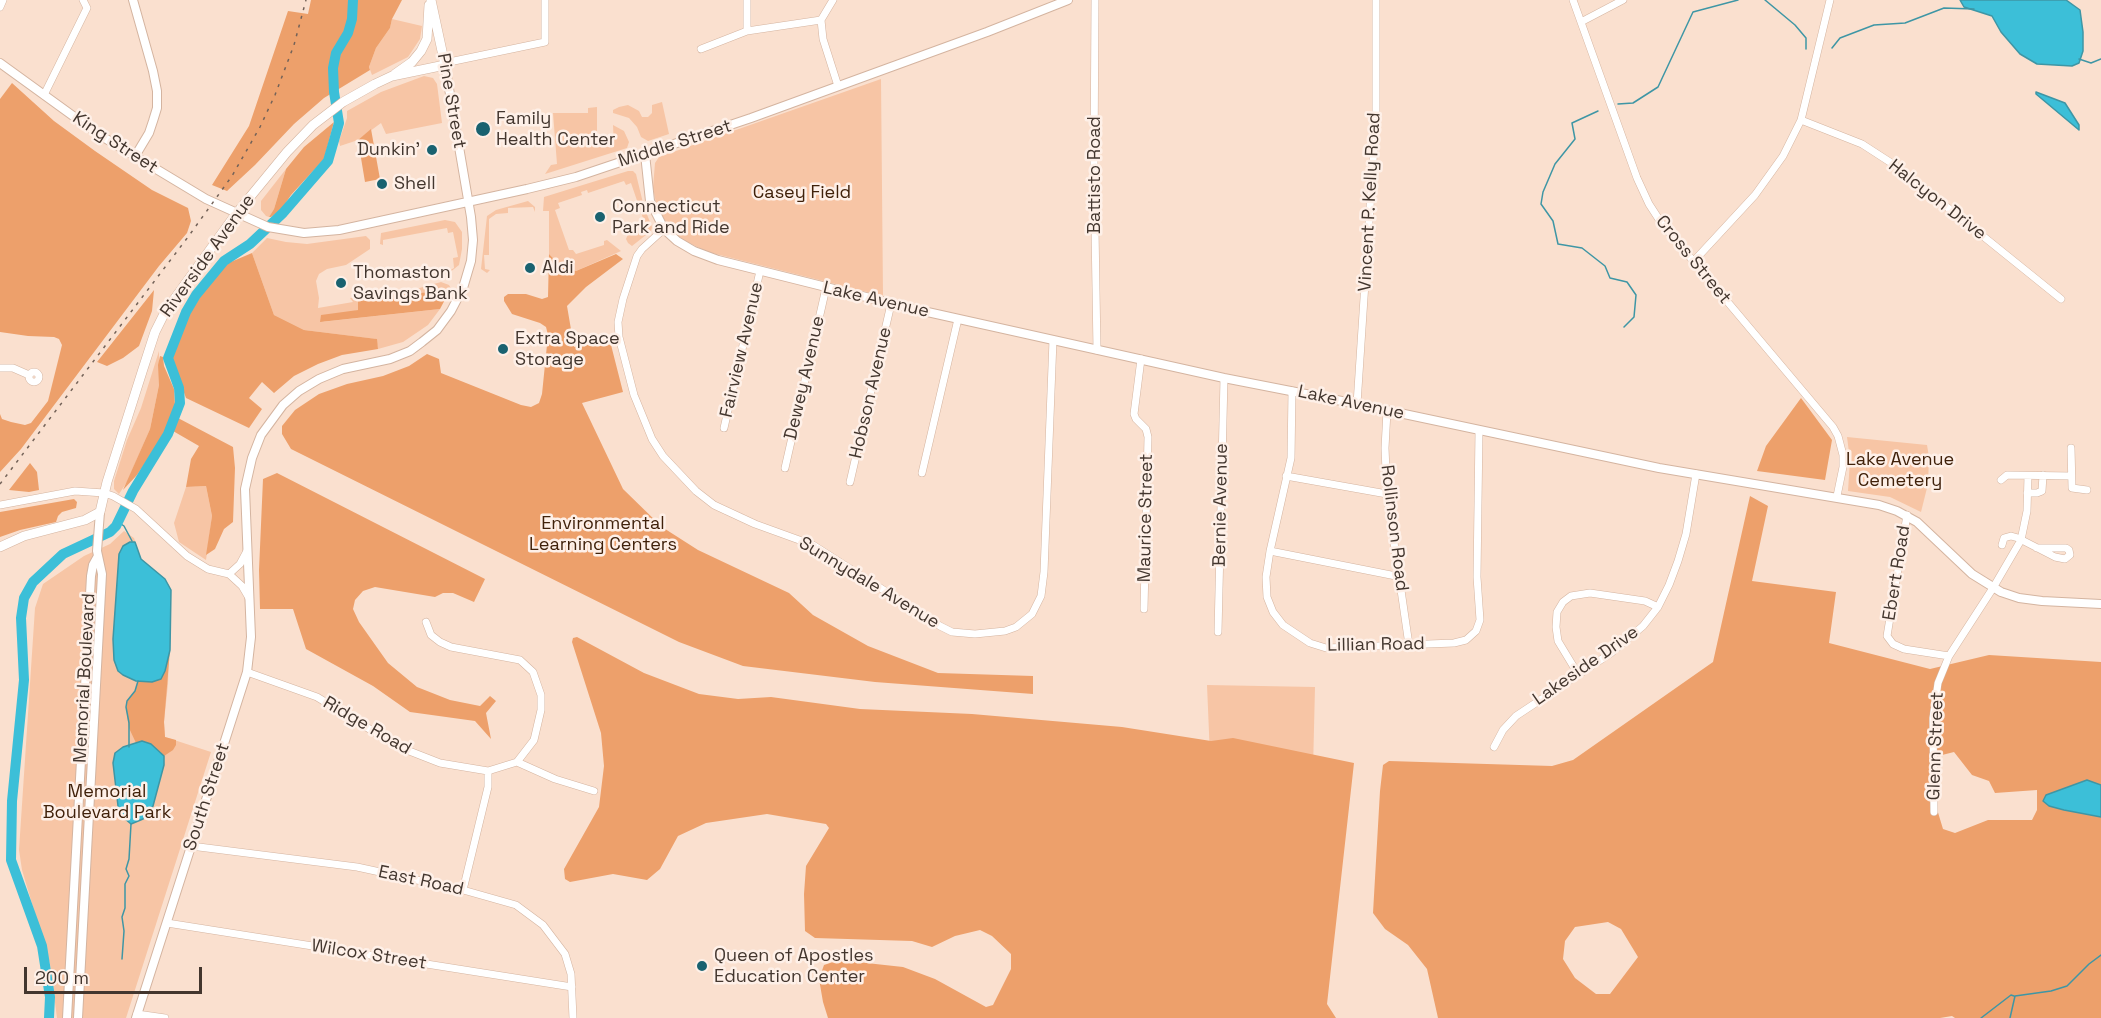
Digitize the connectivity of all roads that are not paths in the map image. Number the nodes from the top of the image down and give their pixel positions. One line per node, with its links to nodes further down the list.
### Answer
1 (3, 0): 14 (street)
2 (83, 0): 23 (street)
3 (133, 0): 26 (main road)
4 (430, 0): 20 (highway, Pine Street); 21 (highway)
5 (545, 0): 20 (street)
6 (747, 0): 17 (street)
7 (833, 0): 15 (street)
8 (1068, 0): 22 (main road, Middle Street)
9 (1095, 0): 37 (street, Battisto Road)
10 (1376, 0): 43 (street, Vincent P. Kelly Road)
11 (1573, 0): 16 (street, Cross Street)
12 (1623, 0): 16 (street)
13 (1830, 0): 24 (street)
14 (0, 7)
15 (821, 20): 17 (street); 22 (street)
16 (1581, 22): 30 (street, Cross Street)
17 (747, 31): 18 (street)
18 (701, 49)
19 (0, 63): 23 (main road, King Street)
20 (445, 65): 21 (highway, Riverside Avenue); 27 (main road, Pine Street)
21 (392, 76): 28 (highway, Riverside Avenue)
22 (838, 86): 25 (main road, Middle Street)
23 (44, 95): 26 (main road, King Street)
24 (1801, 120): 30 (street); 33 (street, Halcyon Drive)
25 (645, 154): 27 (main road, Middle Street); 29 (main road, Lake Avenue)
26 (134, 158): 28 (main road, King Street)
27 (469, 202): 28 (main road, Middle Street); 69 (main road, Pine Street)
28 (236, 214): 58 (highway, Riverside Avenue)
29 (664, 229): 31 (main road, Lake Avenue); 36 (street, Sunnydale Avenue)
30 (1693, 262): 61 (street, Cross Street)
31 (760, 271): 32 (main road, Lake Avenue); 45 (street, Fairview Avenue)
32 (826, 288): 34 (main road, Lake Avenue); 48 (street, Dewey Avenue)
33 (2061, 299)
34 (891, 304): 35 (main road, Lake Avenue); 56 (street, Hobson Avenue)
35 (957, 319): 36 (main road, Lake Avenue); 49 (street)
36 (1053, 340): 37 (main road, Lake Avenue)
37 (1097, 350): 38 (main road, Lake Avenue)
38 (1140, 359): 41 (main road, Lake Avenue); 78 (street, Maurice Street)
39 (0, 368): 40 (street)
40 (29, 375)
41 (1224, 378): 42 (main road, Lake Avenue); 80 (street, Bernie Avenue)
42 (1292, 391): 43 (main road, Lake Avenue); 52 (street, Lillian Road)
43 (1357, 404): 44 (main road, Lake Avenue)
44 (1387, 411): 46 (main road, Lake Avenue); 60 (street, Rollinson Road)
45 (724, 428)
46 (1479, 431): 50 (main road, Lake Avenue); 81 (street, Lillian Road)
47 (2071, 448): 54 (street)
48 (785, 468)
49 (922, 473)
50 (1696, 474): 61 (main road, Lake Avenue); 77 (street, Lakeside Drive)
51 (2043, 475): 53 (street); 54 (street); 59 (street)
52 (1286, 476): 60 (street); 70 (street, Lillian Road)
53 (2028, 476): 55 (street); 59 (street, Glenn Street)
54 (2071, 476): 57 (street)
55 (2001, 480)
56 (850, 482)
57 (2087, 490)
58 (104, 493): 62 (street); 63 (highway, Riverside Avenue); 72 (street)
59 (2027, 493): 65 (street, Glenn Street)
60 (1387, 494): 73 (street, Rollinson Road)
61 (1838, 496): 64 (main road, Lake Avenue)
62 (0, 505)
63 (100, 512): 67 (highway); 71 (main road, Memorial Boulevard)
64 (1907, 515): 74 (main road, Lake Avenue); 82 (street, Ebert Road)
65 (2021, 540): 66 (street); 68 (street); 74 (street, Glenn Street)
66 (2002, 545)
67 (0, 547)
68 (2037, 548)
69 (247, 551): 72 (street); 75 (main road, South Street)
70 (1270, 551): 73 (street); 81 (street, Lillian Road)
71 (98, 554): 95 (main road, Memorial Boulevard); 96 (main road, Memorial Boulevard)
72 (230, 574): 75 (street)
73 (1401, 577): 81 (street, Rollinson Road)
74 (1993, 588): 76 (main road, Lake Avenue); 82 (street, Glenn Street)
75 (249, 598): 83 (main road, South Street)
76 (2101, 604)
77 (1658, 607): 84 (street, Lakeside Drive); 84 (street)
78 (1144, 609)
79 (426, 622): 86 (street)
80 (1218, 632)
81 (1409, 645)
82 (1949, 656): 89 (street, Glenn Street)
83 (247, 672): 87 (street, Ridge Road); 90 (main road, South Street)
84 (1578, 674): 85 (street, Lakeside Drive)
85 (1494, 747)
86 (517, 762): 87 (street, Ridge Road); 88 (street)
87 (488, 771): 91 (street)
88 (594, 791)
89 (1934, 812)
90 (191, 846): 91 (street, East Road); 92 (main road, South Street)
91 (463, 890): 93 (street, East Road)
92 (167, 923): 93 (street, Wilcox Street); 94 (main road, South Street)
93 (572, 987): 98 (street, East Road)
94 (136, 1016): 97 (street)
95 (67, 1018)
96 (78, 1018)
97 (165, 1018)
98 (573, 1018)

